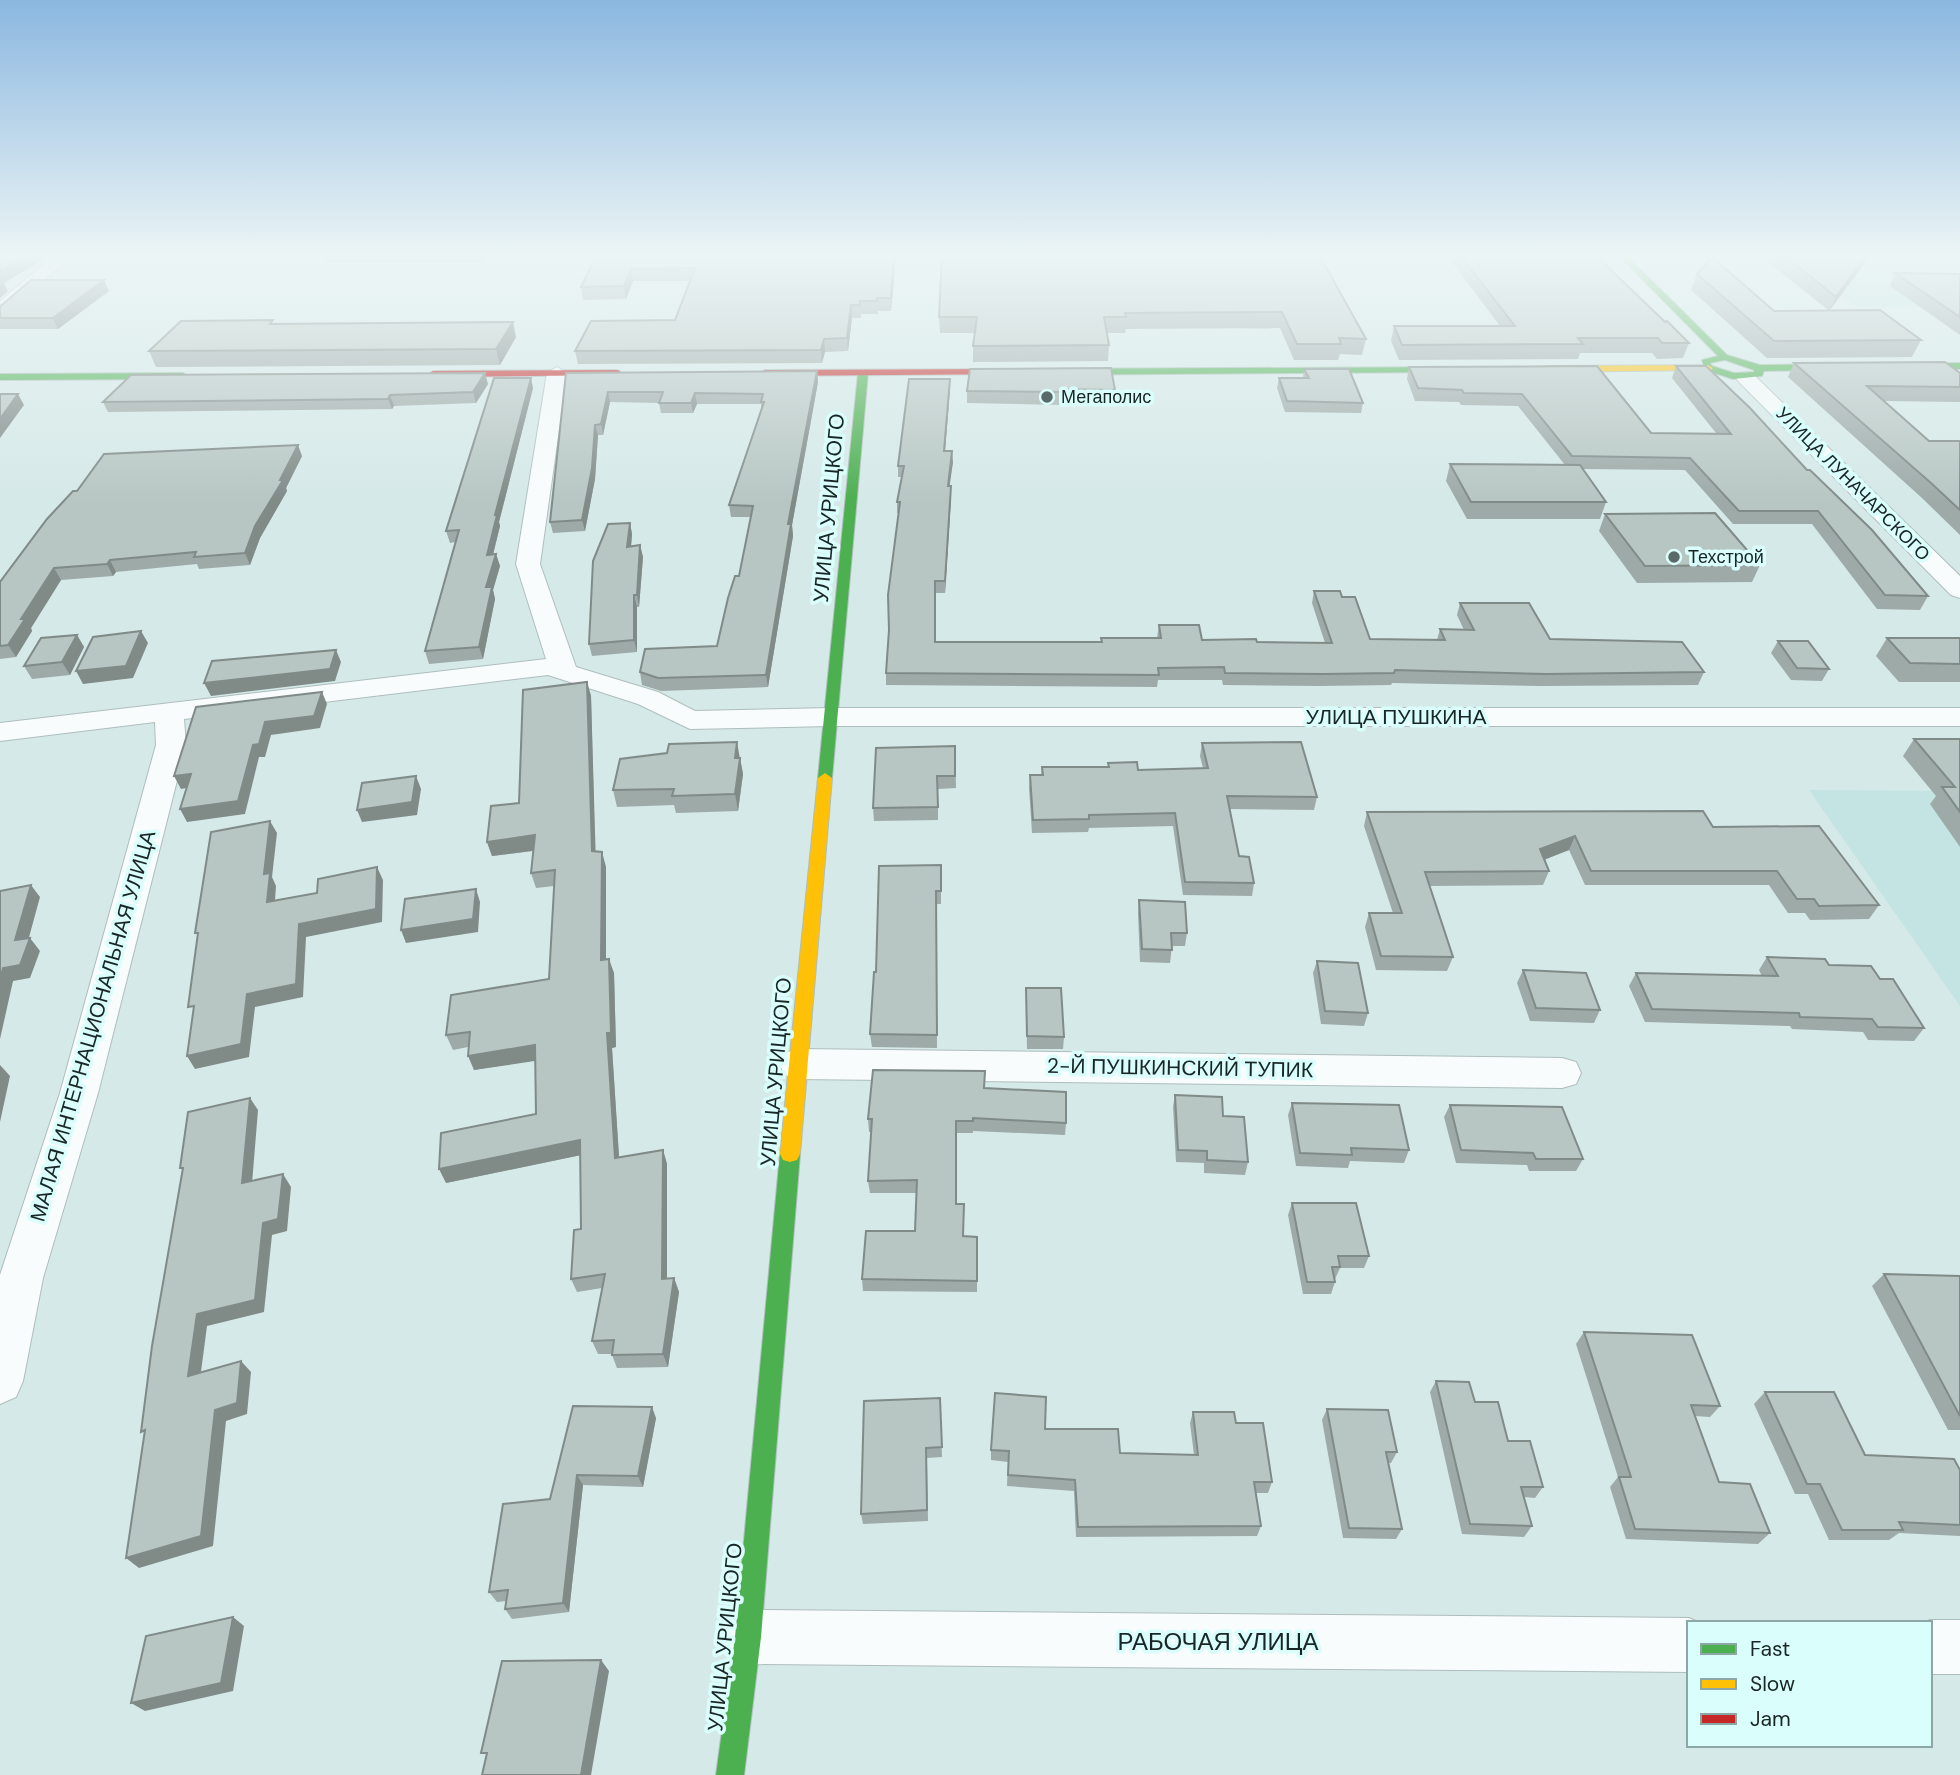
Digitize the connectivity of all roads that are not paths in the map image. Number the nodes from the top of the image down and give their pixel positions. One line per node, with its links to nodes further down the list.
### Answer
1 (1704, 337): 2 (street)
2 (1724, 357): 4 (street); 11 (street)
3 (1960, 366): 11 (street)
4 (1708, 368): 6 (street); 11 (street)
5 (1471, 370): 10 (street)
6 (1526, 370)
7 (557, 373): 8 (street); 12 (street); 16 (street)
8 (626, 373)
9 (752, 373): 10 (street)
10 (863, 373): 18 (street, УЛИЦА УРИЦКОГО)
11 (1753, 373): 15 (street, УЛИЦА ЛУНАЧАРСКОГО)
12 (423, 374)
13 (205, 376): 14 (street)
14 (0, 377)
15 (1960, 590)
16 (564, 672): 17 (street, УЛИЦА ПУШКИНА); 18 (street, УЛИЦА ПУШКИНА)
17 (169, 712): 20 (street, УЛИЦА ПУШКИНА); 23 (street, МАЛАЯ ИНТЕРНАЦИОНАЛЬНАЯ УЛИЦА)
18 (831, 717): 19 (street, УЛИЦА ПУШКИНА); 21 (street, УЛИЦА УРИЦКОГО)
19 (1960, 717)
20 (0, 732)
21 (797, 1064): 22 (street, 2-Й ПУШКИНСКИЙ ТУПИК); 24 (street, УЛИЦА УРИЦКОГО)
22 (1562, 1073)
23 (0, 1381)
24 (748, 1637): 25 (street, РАБОЧАЯ УЛИЦА); 28 (street, УЛИЦА УРИЦКОГО)
25 (1687, 1645)
26 (1932, 1647): 27 (street)
27 (1960, 1647)
28 (730, 1775)

